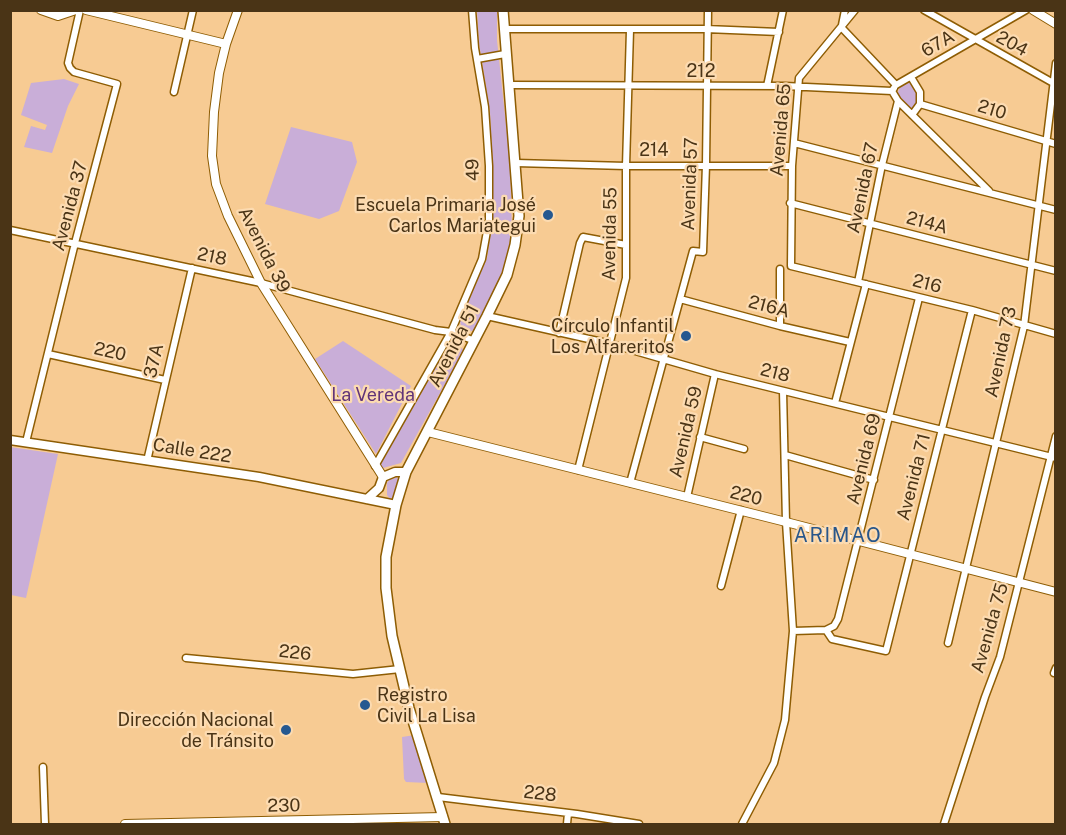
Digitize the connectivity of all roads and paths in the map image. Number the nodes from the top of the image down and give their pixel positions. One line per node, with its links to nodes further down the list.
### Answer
1 (41, 10): 2 (street)
2 (78, 10): 53 (street, Avenida 37)
3 (86, 10): 21 (street)
4 (193, 10): 21 (street)
5 (238, 10): 23 (street, Avenida 39)
6 (472, 10): 25 (street, 49)
7 (503, 10): 17 (main road, Avenida 51)
8 (708, 10): 18 (street, Avenida 57)
9 (783, 10): 20 (street)
10 (845, 10): 16 (street, Avenida 65)
11 (855, 10): 16 (street)
12 (924, 10): 22 (street, 204)
13 (1026, 10): 22 (street, 67A)
14 (1033, 10): 15 (street)
15 (1056, 24)
16 (841, 27): 33 (street, Avenida 65); 34 (street)
17 (504, 29): 19 (street); 24 (main road, Avenida 51)
18 (706, 29): 19 (street); 20 (street); 30 (street, Avenida 57)
19 (630, 30): 32 (street, Avenida 55)
20 (779, 32): 31 (street)
21 (187, 33): 23 (street); 35 (street)
22 (975, 40): 27 (street, 67A); 28 (street, 204)
23 (226, 44): 61 (street, Avenida 39)
24 (505, 54): 25 (street); 29 (main road, Avenida 51)
25 (477, 59): 69 (street, 49)
26 (1056, 63): 28 (street, Avenida 73)
27 (911, 77): 34 (street, 67A); 37 (street)
28 (1054, 84): 39 (street, Avenida 73)
29 (509, 86): 32 (street, 212); 42 (main road, Avenida 51)
30 (706, 86): 31 (street, 212); 32 (street, 212); 43 (street, Avenida 57)
31 (767, 86): 33 (street, 212)
32 (629, 87): 45 (street, Avenida 55)
33 (797, 87): 34 (street, 212); 40 (street, Avenida 65)
34 (894, 88): 36 (street)
35 (174, 92)
36 (898, 100): 38 (street); 44 (street, Avenida 67)
37 (920, 104): 38 (street); 39 (street, 210)
38 (912, 115): 47 (street)
39 (1046, 142): 41 (street, 210); 49 (street, Avenida 73)
40 (794, 143): 44 (street); 46 (street, Avenida 65)
41 (1056, 144)
42 (516, 163): 45 (street, 214); 66 (main road, Avenida 51)
43 (706, 165): 45 (street, 214); 46 (street, 214); 64 (street, Avenida 57)
44 (882, 165): 47 (street); 51 (street, Avenida 67)
45 (626, 166): 54 (street, Avenida 55)
46 (792, 166): 48 (street, Avenida 65)
47 (991, 193): 49 (street)
48 (790, 203): 51 (street, 214A); 55 (street, Avenida 65)
49 (1038, 206): 50 (street); 56 (street, Avenida 73)
50 (1056, 210)
51 (870, 224): 56 (street, 214A); 60 (street, Avenida 67)
52 (10, 230): 53 (street, 218)
53 (75, 243): 57 (street, 218); 75 (street, Avenida 37)
54 (626, 245): 70 (street); 74 (street, Avenida 55)
55 (791, 266): 60 (street, 216)
56 (1031, 266): 59 (street, 214A); 68 (street, Avenida 73)
57 (192, 268): 61 (street, 218); 78 (street, 37A)
58 (780, 269): 67 (street)
59 (1056, 271)
60 (858, 282): 62 (street, 216)
61 (261, 283): 69 (street, 218); 93 (street, Avenida 39)
62 (866, 284): 63 (street, 216); 73 (street)
63 (919, 298): 65 (street, 216); 81 (street, Avenida 69)
64 (680, 299): 67 (street, 216A); 76 (street, Avenida 57)
65 (972, 310): 68 (street, 216); 82 (street, Avenida 71)
66 (488, 316): 70 (street, 218); 72 (main road, Avenida 51)
67 (780, 326): 73 (street, 216A)
68 (1024, 326): 71 (street, 216); 88 (street, Avenida 73)
69 (451, 332): 72 (street, 218); 93 (street, 49)
70 (560, 333): 74 (street, 218)
71 (1056, 334)
72 (475, 341): 83 (main road, Avenida 51)
73 (850, 342): 80 (street)
74 (611, 344): 76 (street, 218); 94 (street, Avenida 55)
75 (48, 354): 78 (street, 220); 87 (street, Avenida 37)
76 (664, 360): 77 (street, 218); 98 (street, Avenida 57)
77 (715, 374): 79 (street, 218); 85 (street, Avenida 59)
78 (165, 380): 92 (street, 37A)
79 (783, 391): 80 (street, 218); 90 (street)
80 (835, 403): 81 (street, 218)
81 (891, 417): 82 (street, 218); 97 (street, Avenida 69)
82 (942, 429): 88 (street, 218); 106 (street, Avenida 71)
83 (428, 432): 94 (street, 220); 95 (main road, Avenida 51)
84 (1056, 436): 91 (street, Avenida 75)
85 (700, 437): 89 (street); 100 (street, Avenida 59)
86 (10, 440): 87 (main road, Calle 222)
87 (26, 442): 92 (main road, Calle 222)
88 (996, 443): 91 (street, 218); 107 (street, Avenida 73)
89 (744, 449)
90 (785, 455): 97 (street); 104 (street)
91 (1053, 457): 108 (street, Avenida 75)
92 (147, 461): 101 (main road, Calle 222)
93 (375, 466): 96 (street, Avenida 39)
94 (578, 470): 98 (street, 220)
95 (406, 472): 96 (main road); 102 (main road, Avenida 51)
96 (383, 477): 99 (main road)
97 (874, 480): 105 (street, Avenida 69)
98 (630, 483): 100 (street, 220)
99 (379, 488): 101 (main road); 102 (main road)
100 (687, 497): 103 (street, 220)
101 (367, 499): 102 (main road, Calle 222)
102 (391, 504): 115 (main road, Avenida 51)
103 (741, 510): 104 (street, 220); 109 (street)
104 (786, 522): 105 (street, 220); 112 (street)
105 (859, 542): 106 (street, 220); 111 (street, Avenida 69)
106 (910, 555): 107 (street, 220); 111 (street, Avenida 71)
107 (966, 569): 108 (street, 220); 113 (street, Avenida 73)
108 (1019, 582): 110 (street, 220); 126 (street, Avenida 75)
109 (721, 586)
110 (1056, 592)
111 (826, 630): 112 (street)
112 (793, 631): 125 (street)
113 (948, 643)
114 (186, 658): 115 (street, 226)
115 (400, 669): 117 (main road, Avenida 51)
116 (43, 767): 121 (street)
117 (438, 797): 118 (street, 228); 119 (main road, Avenida 51)
118 (568, 813): 123 (street); 124 (street, 228)
119 (444, 821): 120 (street, 230)
120 (355, 822): 122 (street, 230)
121 (45, 825)
122 (125, 825)
123 (567, 825)
124 (639, 825)
125 (742, 825)
126 (944, 825)

